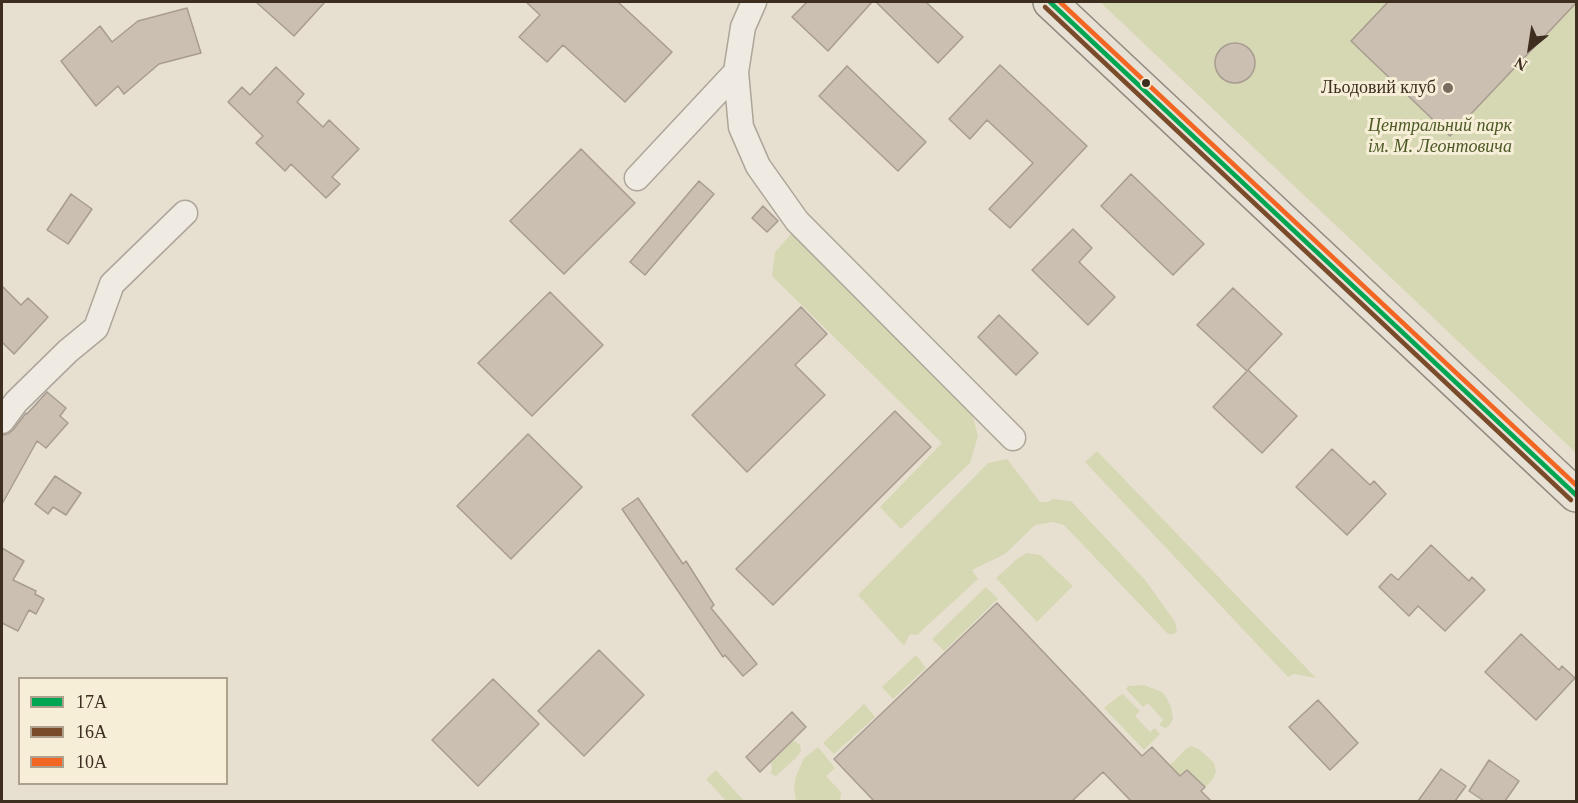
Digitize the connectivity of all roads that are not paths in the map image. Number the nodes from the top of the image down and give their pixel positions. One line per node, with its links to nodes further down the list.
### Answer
1 (754, 2): 3 (street)
2 (1050, 2): 8 (main road)
3 (736, 72): 4 (street); 7 (street)
4 (636, 178)
5 (185, 213): 6 (street)
6 (2, 421)
7 (1012, 438)
8 (1576, 495)

